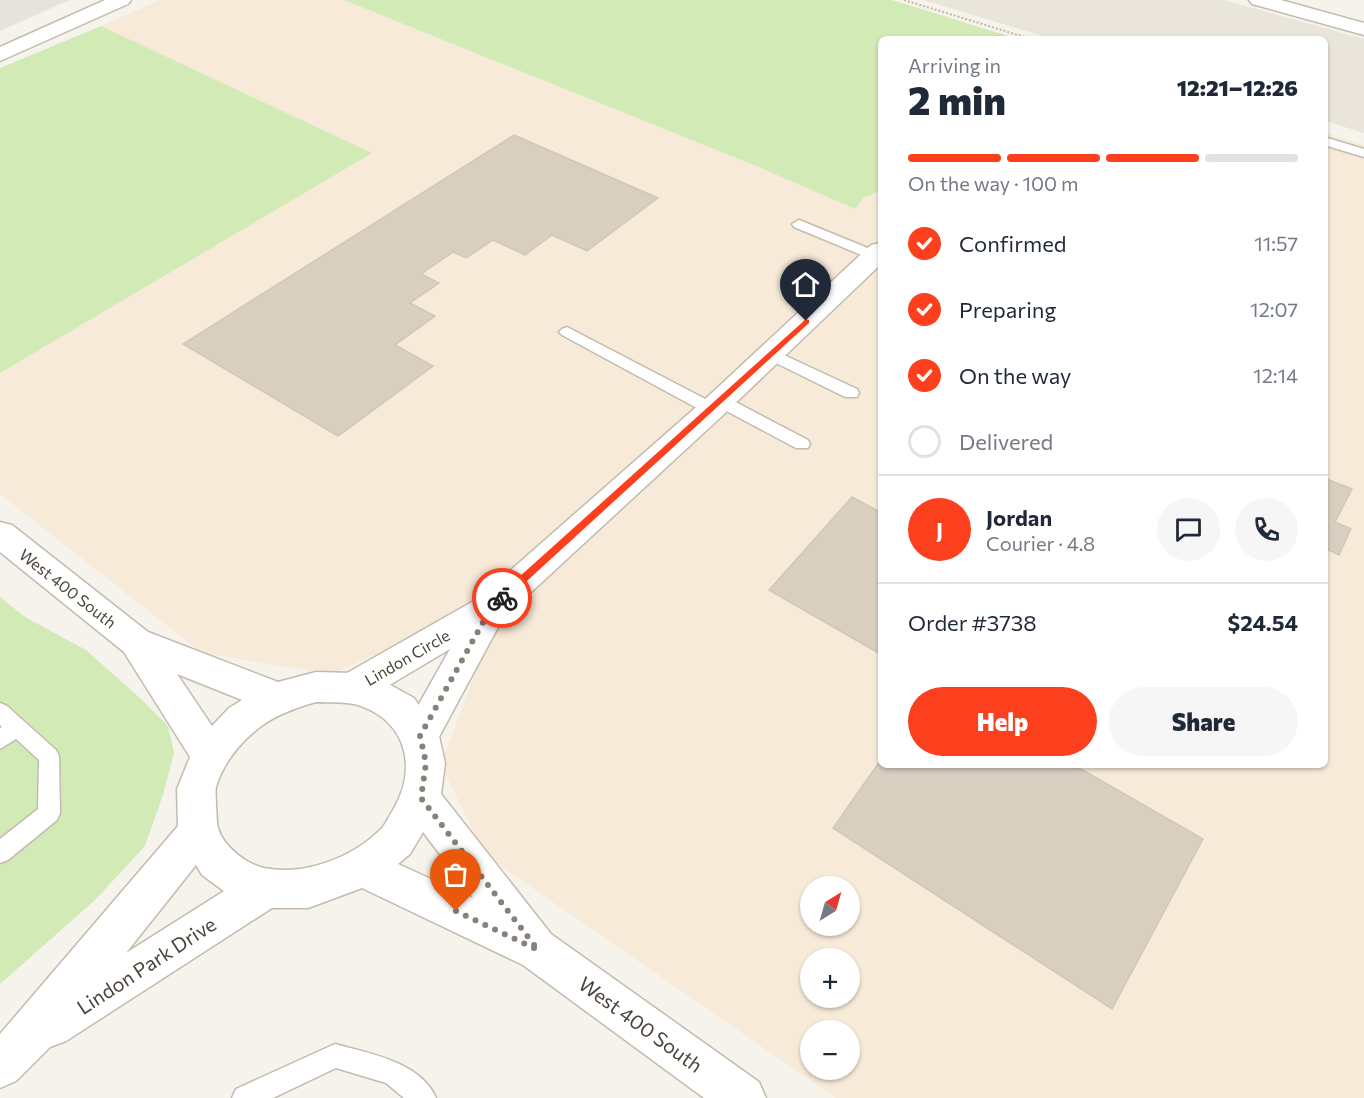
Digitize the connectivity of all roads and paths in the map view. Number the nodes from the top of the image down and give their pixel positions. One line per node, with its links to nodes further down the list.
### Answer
1 (121, 0): 6 (street)
2 (904, 0): 5 (path)
3 (1259, 0): 4 (street)
4 (1364, 29)
5 (1021, 36)
6 (0, 55)
7 (1328, 142): 8 (lane)
8 (1364, 153)
9 (799, 224): 10 (lane)
10 (878, 253): 12 (street)
11 (567, 332): 14 (lane)
12 (771, 354): 13 (lane); 14 (street)
13 (852, 393)
14 (716, 405): 15 (lane); 17 (street)
15 (802, 444)
16 (0, 534): 18 (street, West 400 South)
17 (491, 608): 19 (street, Lindon Circle); 23 (street, Lindon Circle)
18 (136, 642): 20 (street, West 400 South); 24 (street, West 400 South)
19 (353, 688): 20 (street); 23 (street)
20 (277, 698): 24 (street)
21 (0, 712): 22 (lane)
22 (8, 733): 27 (lane)
23 (420, 736): 25 (street)
24 (210, 755): 26 (street)
25 (421, 798): 28 (street); 30 (street, West 400 South)
26 (198, 832): 29 (street); 31 (street, Lindon Park Drive)
27 (0, 853)
28 (363, 868): 29 (street); 30 (street, West 400 South)
29 (266, 888): 31 (street, Lindon Park Drive)
30 (538, 950): 34 (street, West 400 South)
31 (12, 1053)
32 (419, 1097): 33 (lane)
33 (244, 1098)
34 (743, 1098)

